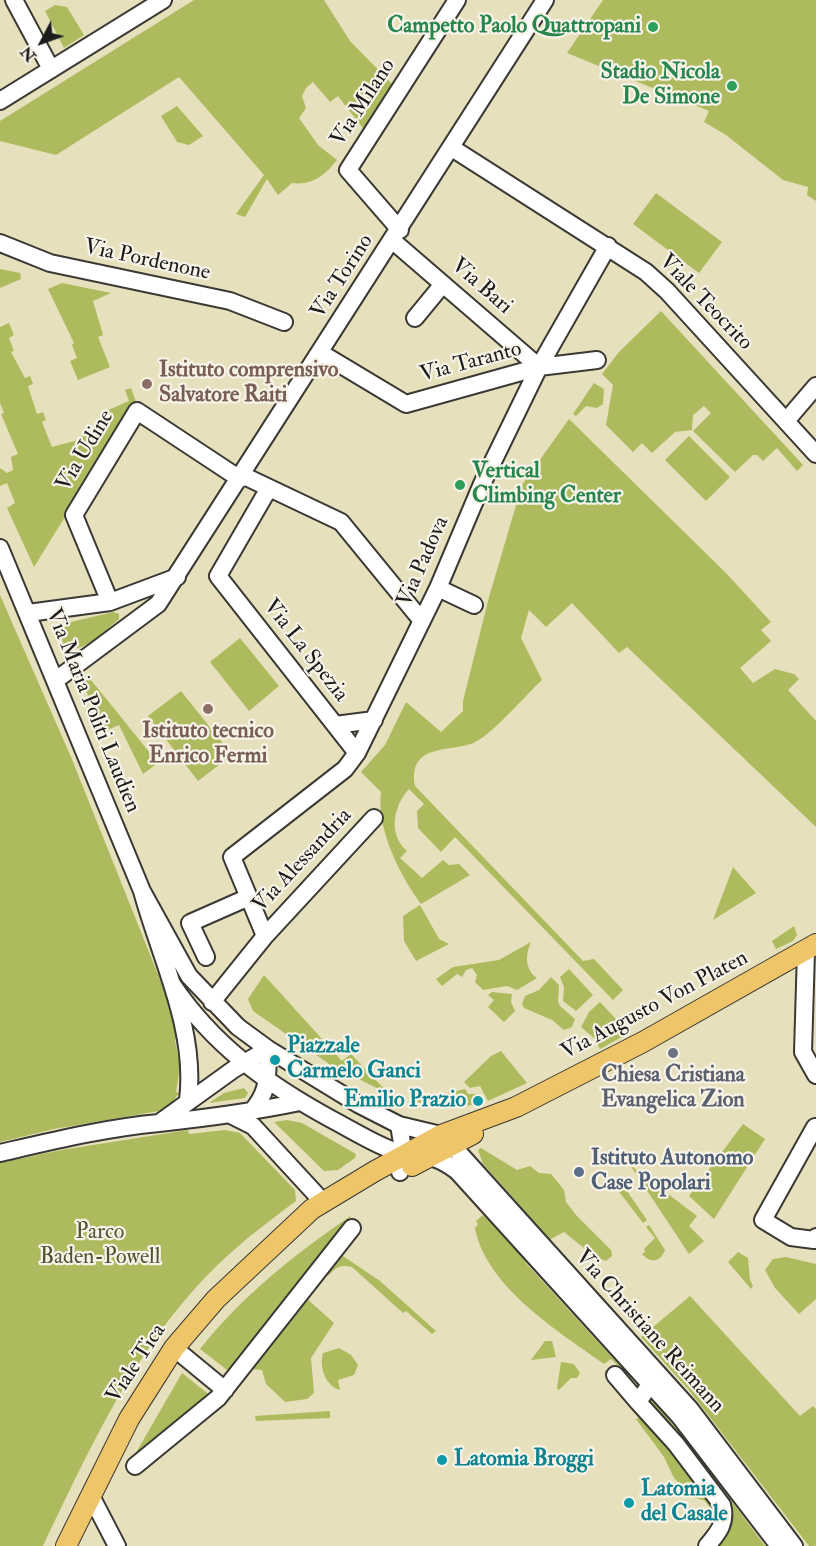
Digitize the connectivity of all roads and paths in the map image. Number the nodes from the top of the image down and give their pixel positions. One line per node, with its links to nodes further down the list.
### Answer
1 (14, 0): 5 (street)
2 (163, 0): 5 (street)
3 (457, 0): 8 (street, Via Milano)
4 (545, 0): 7 (street, Via Torino)
5 (51, 69): 6 (street)
6 (0, 101)
7 (452, 148): 9 (street, Via Torino); 11 (street, Viale Teocrito)
8 (348, 170): 9 (street, Via Bari)
9 (396, 236): 12 (street, Via Bari); 15 (street, Via Torino)
10 (0, 243): 14 (street, Via Pordenone)
11 (608, 246): 17 (street, Via Padova); 19 (street, Viale Teocrito)
12 (443, 284): 13 (street); 17 (street, Via Bari)
13 (415, 318)
14 (284, 321)
15 (321, 353): 17 (street, Via Taranto); 21 (street, Via Torino)
16 (597, 360): 17 (street, Via Taranto)
17 (539, 367): 25 (street, Via Padova)
18 (816, 386): 19 (street)
19 (786, 421): 20 (street, Viale Teocrito)
20 (816, 454)
21 (241, 477): 22 (street); 24 (street, Via Torino); 26 (street, Via Udine)
22 (269, 488): 29 (street); 33 (street, Via La Spezia)
23 (0, 549): 28 (street, Via Maria Politi Laudien)
24 (177, 577): 26 (street); 30 (street, Via Torino)
25 (438, 588): 27 (street); 29 (street, Via Padova)
26 (114, 600): 28 (street); 30 (street)
27 (474, 605)
28 (28, 613): 31 (street, Via Maria Politi Laudien)
29 (422, 621): 32 (street, Via Padova)
30 (132, 624): 31 (street, Via Torino)
31 (57, 680): 36 (street, Via Maria Politi Laudien)
32 (374, 720): 33 (street); 34 (street, Via Padova)
33 (335, 725): 34 (street, Via La Spezia)
34 (357, 753): 37 (street, Via Padova)
35 (374, 818): 38 (street, Via Alessandria)
36 (142, 891): 41 (street); 42 (street)
37 (249, 897): 38 (street); 40 (street)
38 (265, 936): 42 (street, Via Alessandria)
39 (811, 948): 45 (street); 54 (main road, Via Augusto Von Platen)
40 (206, 957)
41 (172, 984): 44 (street); 47 (street)
42 (212, 1002): 43 (street)
43 (268, 1049): 44 (street); 46 (street); 52 (street)
44 (243, 1063): 46 (street); 47 (street)
45 (816, 1075)
46 (267, 1081): 48 (street); 49 (street)
47 (188, 1100): 51 (street)
48 (300, 1102): 49 (street); 55 (street)
49 (251, 1112): 50 (street)
50 (231, 1115): 51 (street); 60 (street)
51 (159, 1123): 56 (street)
52 (399, 1125): 54 (street); 58 (street)
53 (816, 1126): 64 (street)
54 (446, 1140): 57 (main road); 58 (main road); 61 (street)
55 (370, 1141): 58 (street); 59 (street)
56 (0, 1153)
57 (431, 1156): 58 (main road); 61 (street)
58 (402, 1163): 59 (main road); 63 (main road)
59 (375, 1171): 60 (main road)
60 (323, 1202): 63 (main road)
61 (503, 1213): 65 (street)
62 (351, 1228): 69 (street)
63 (285, 1235): 66 (main road, Viale Tica)
64 (815, 1240)
65 (538, 1251): 68 (street); 71 (street, Via Christiane Reimann)
66 (174, 1348): 69 (street); 73 (main road, Viale Tica)
67 (615, 1375): 70 (street)
68 (651, 1383): 70 (street); 71 (street)
69 (225, 1390): 72 (street)
70 (638, 1402): 77 (street)
71 (715, 1451): 74 (street)
72 (135, 1466)
73 (91, 1497): 75 (main road, Viale Tica); 76 (street)
74 (751, 1500): 78 (street); 79 (street)
75 (66, 1546)
76 (117, 1546)
77 (707, 1546)
78 (778, 1546)
79 (794, 1546)

